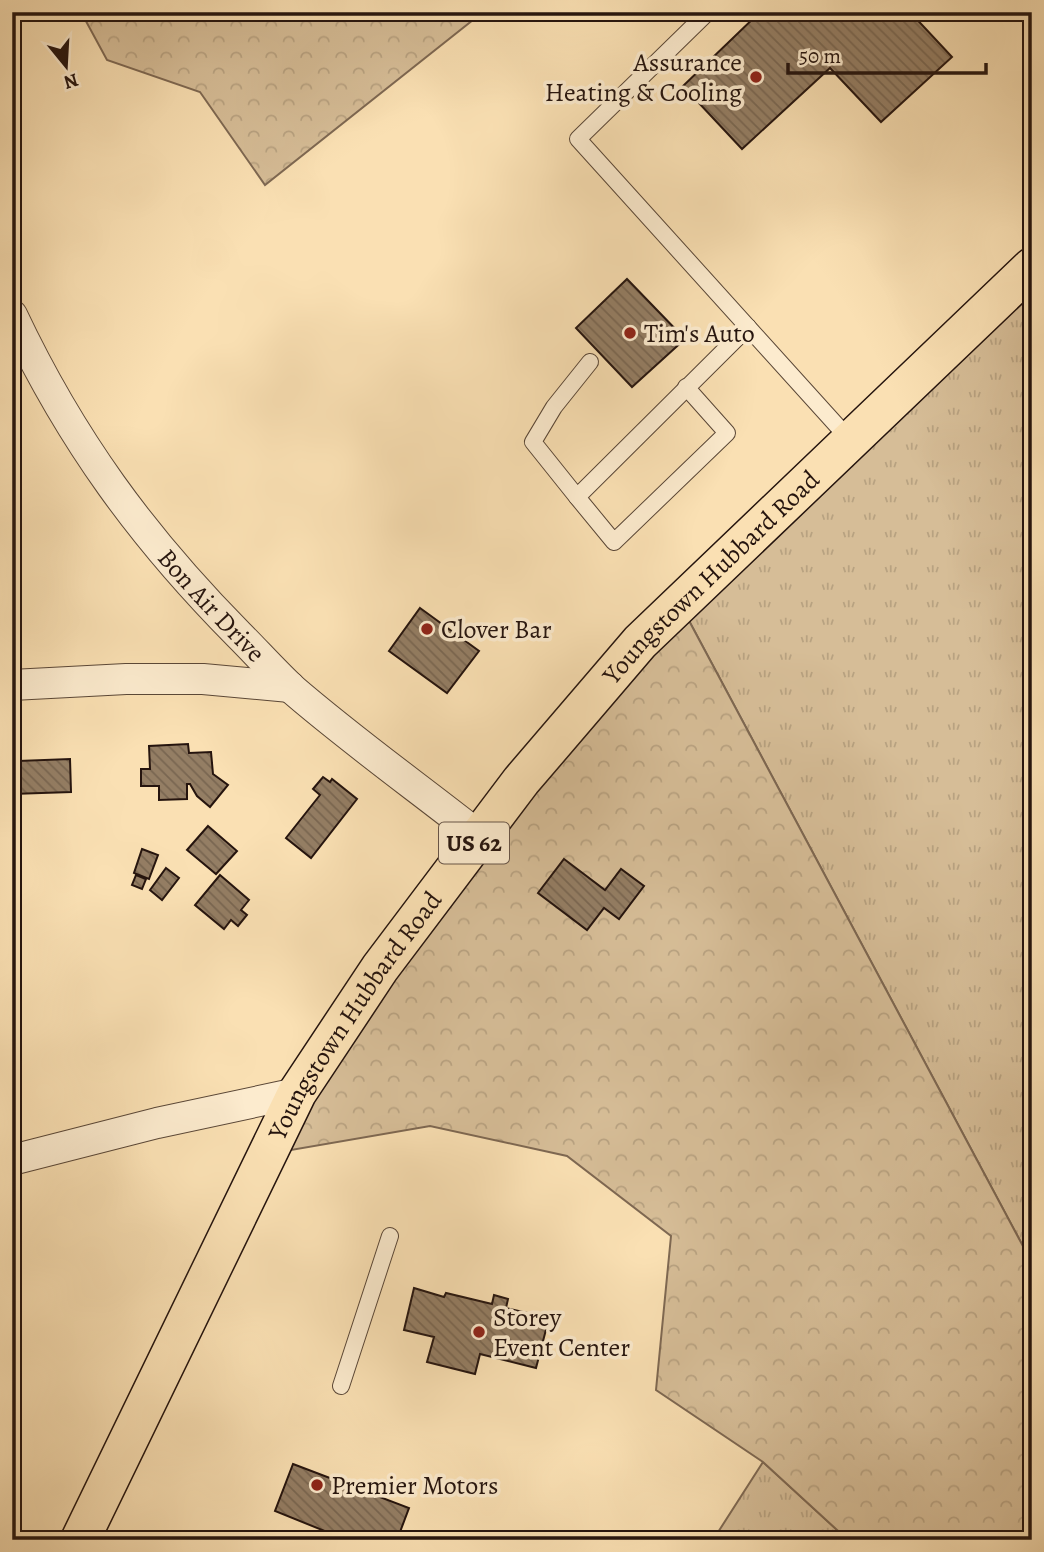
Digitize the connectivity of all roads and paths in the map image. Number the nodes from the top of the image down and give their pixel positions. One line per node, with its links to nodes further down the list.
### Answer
1 (708, 12): 4 (lane)
2 (1032, 267): 7 (main road, Youngstown Hubbard Road / US 62)
3 (12, 315): 10 (street, Bon Air Drive)
4 (748, 327): 6 (lane); 7 (lane)
5 (590, 362): 8 (lane)
6 (686, 387): 8 (lane); 8 (lane)
7 (850, 440): 11 (main road, Youngstown Hubbard Road / US 62)
8 (578, 497)
9 (12, 685): 10 (street)
10 (290, 687): 11 (street, Bon Air Drive)
11 (479, 836): 12 (main road, Youngstown Hubbard Road / US 62)
12 (297, 1093): 13 (street); 16 (main road, Youngstown Hubbard Road / US 62)
13 (12, 1160)
14 (390, 1236): 15 (lane)
15 (341, 1386)
16 (80, 1540)

